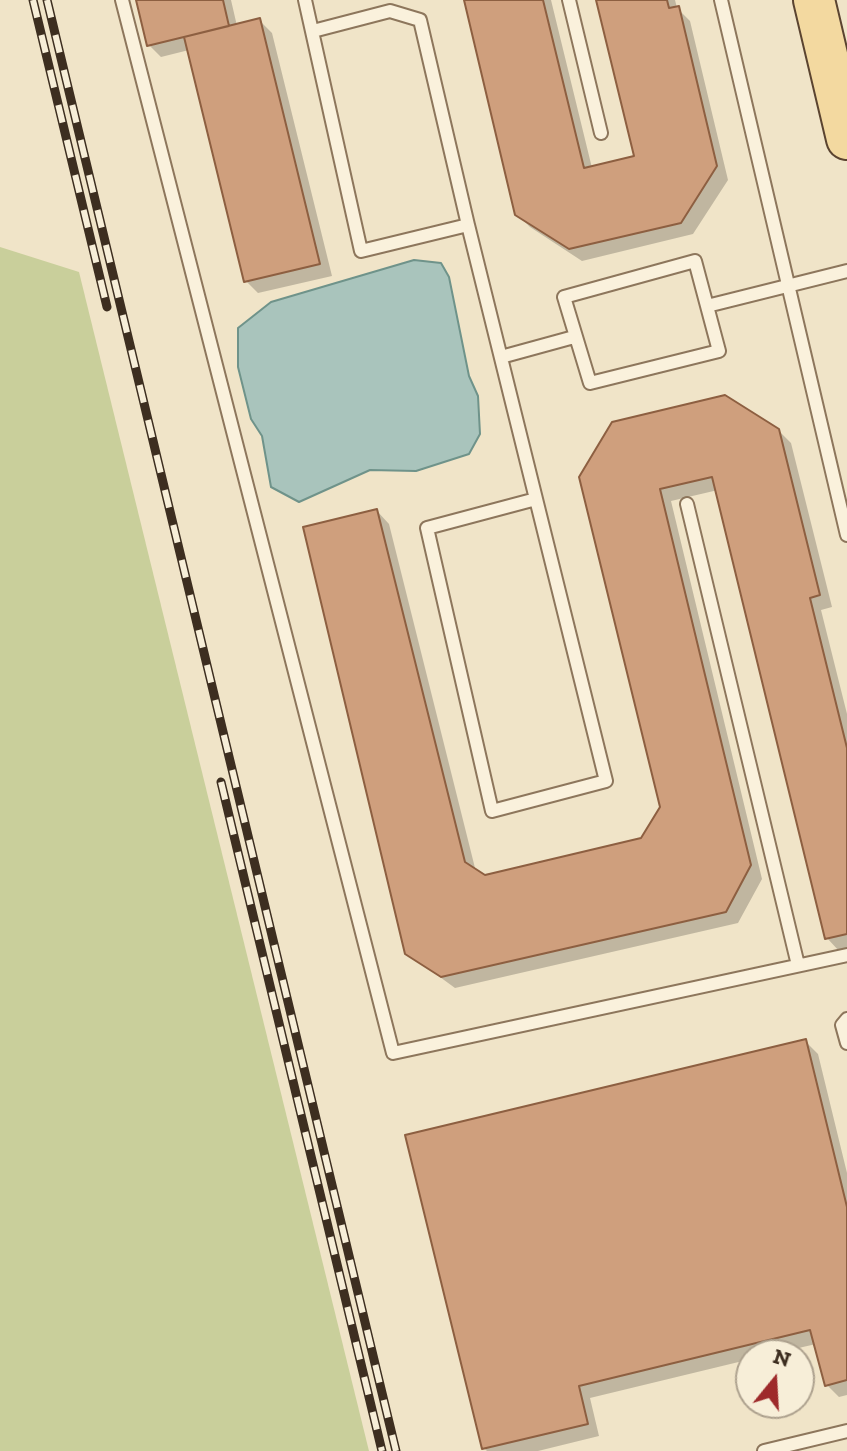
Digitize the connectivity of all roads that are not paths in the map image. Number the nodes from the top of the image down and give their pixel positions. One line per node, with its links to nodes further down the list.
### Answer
1 (122, 0): 19 (lane)
2 (305, 0): 6 (lane)
3 (569, 0): 7 (lane)
4 (721, 0): 11 (lane)
5 (814, 0): 8 (main road)
6 (313, 31): 9 (lane); 9 (lane)
7 (601, 133)
8 (847, 139)
9 (468, 225): 14 (lane)
10 (847, 271): 11 (lane)
11 (788, 286): 12 (lane); 17 (lane)
12 (707, 306): 13 (lane); 13 (lane)
13 (574, 337): 14 (lane)
14 (501, 357): 15 (lane)
15 (536, 499): 15 (lane)
16 (687, 504): 19 (lane)
17 (847, 535)
18 (847, 955): 19 (lane)
19 (798, 965)
20 (847, 1019): 21 (lane)
21 (847, 1043)
22 (847, 1431): 23 (lane)
23 (764, 1451)

